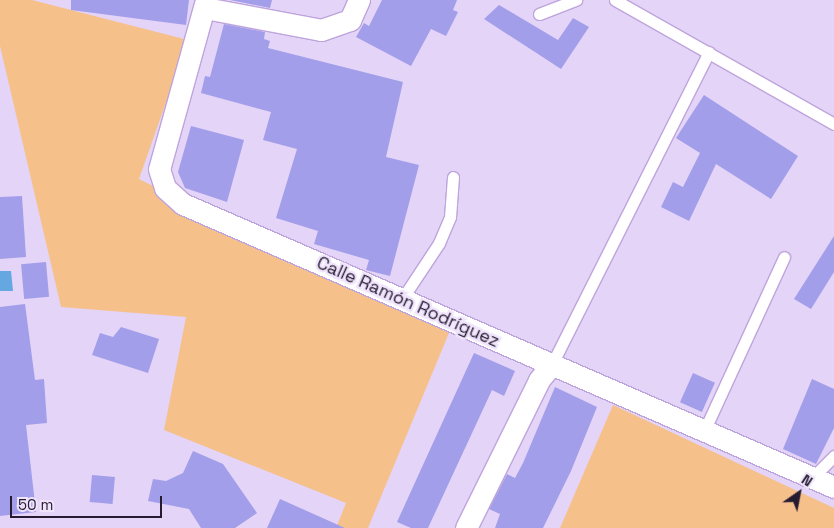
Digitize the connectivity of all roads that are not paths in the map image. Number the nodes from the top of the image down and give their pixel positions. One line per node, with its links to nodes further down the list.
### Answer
1 (359, 0): 4 (street)
2 (576, 0): 5 (lane)
3 (615, 0): 6 (lane)
4 (205, 4): 10 (street, Calle Ramón Rodríguez)
5 (539, 14)
6 (709, 52): 7 (lane); 11 (lane)
7 (834, 124)
8 (453, 177): 10 (lane)
9 (784, 257): 12 (lane)
10 (402, 299): 11 (street, Calle Ramón Rodríguez)
11 (552, 364): 12 (street, Calle Ramón Rodríguez); 16 (street)
12 (705, 429): 14 (street, Calle Ramón Rodríguez)
13 (834, 456): 14 (lane)
14 (813, 477): 15 (street, Calle Ramón Rodríguez)
15 (834, 487)
16 (466, 528)

